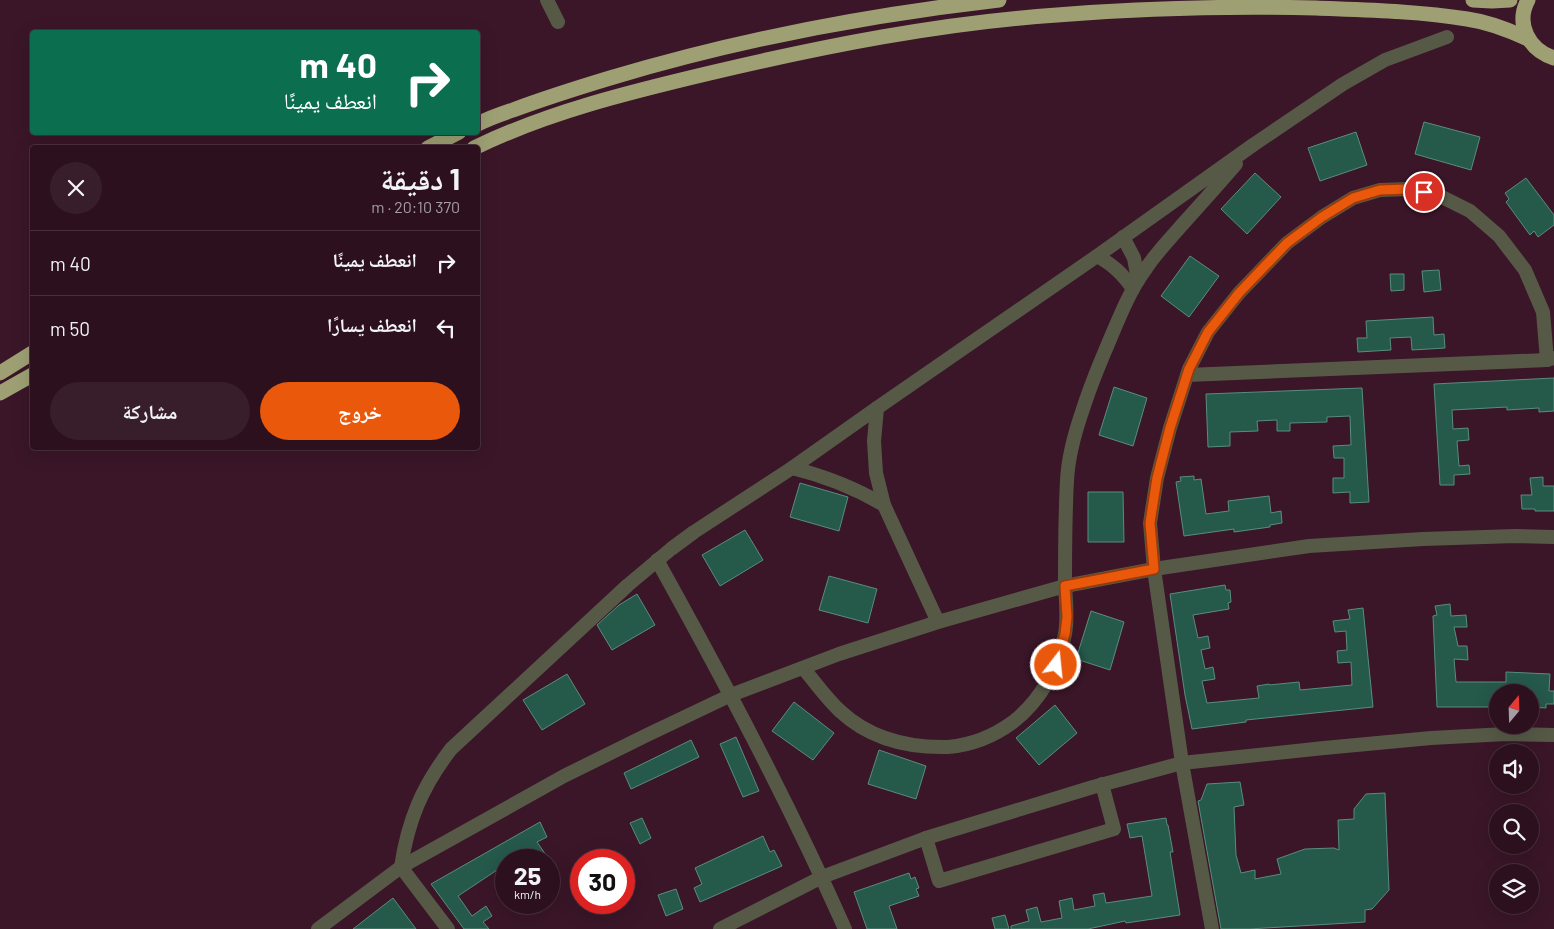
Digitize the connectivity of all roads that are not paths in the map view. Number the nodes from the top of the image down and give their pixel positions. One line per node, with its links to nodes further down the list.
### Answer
1 (547, 0): 6 (street)
2 (999, 0): 10 (highway)
3 (1473, 0): 4 (highway)
4 (1510, 0)
5 (1528, 0): 8 (highway)
6 (558, 22)
7 (1448, 36): 14 (street)
8 (1528, 39): 9 (highway); 13 (highway)
9 (1554, 58)
10 (480, 123)
11 (453, 135): 12 (highway)
12 (434, 145)
13 (480, 145)
14 (1253, 145): 15 (street); 17 (street)
15 (1123, 238): 16 (street); 17 (street)
16 (1097, 256): 17 (street); 24 (street)
17 (1135, 285): 30 (street)
18 (30, 354): 20 (highway)
19 (1551, 359): 21 (street); 21 (street)
20 (0, 373)
21 (1187, 375): 29 (street)
22 (30, 376): 23 (highway)
23 (0, 393)
24 (877, 408): 25 (street); 26 (street)
25 (792, 468): 26 (street); 28 (street)
26 (884, 505): 31 (street)
27 (1554, 537): 29 (street)
28 (657, 560): 33 (street); 38 (street)
29 (1154, 569): 30 (street); 35 (street)
30 (1065, 586): 31 (street); 32 (street)
31 (938, 622): 32 (street)
32 (803, 668): 33 (street)
33 (731, 695): 38 (street); 39 (street)
34 (1554, 735): 35 (street)
35 (1182, 763): 36 (street); 44 (street)
36 (1102, 784): 37 (street); 37 (street)
37 (926, 838): 39 (street)
38 (401, 867): 40 (street); 41 (street)
39 (822, 877): 42 (street); 43 (street)
40 (318, 929)
41 (448, 929)
42 (720, 929)
43 (845, 929)
44 (1212, 929)

